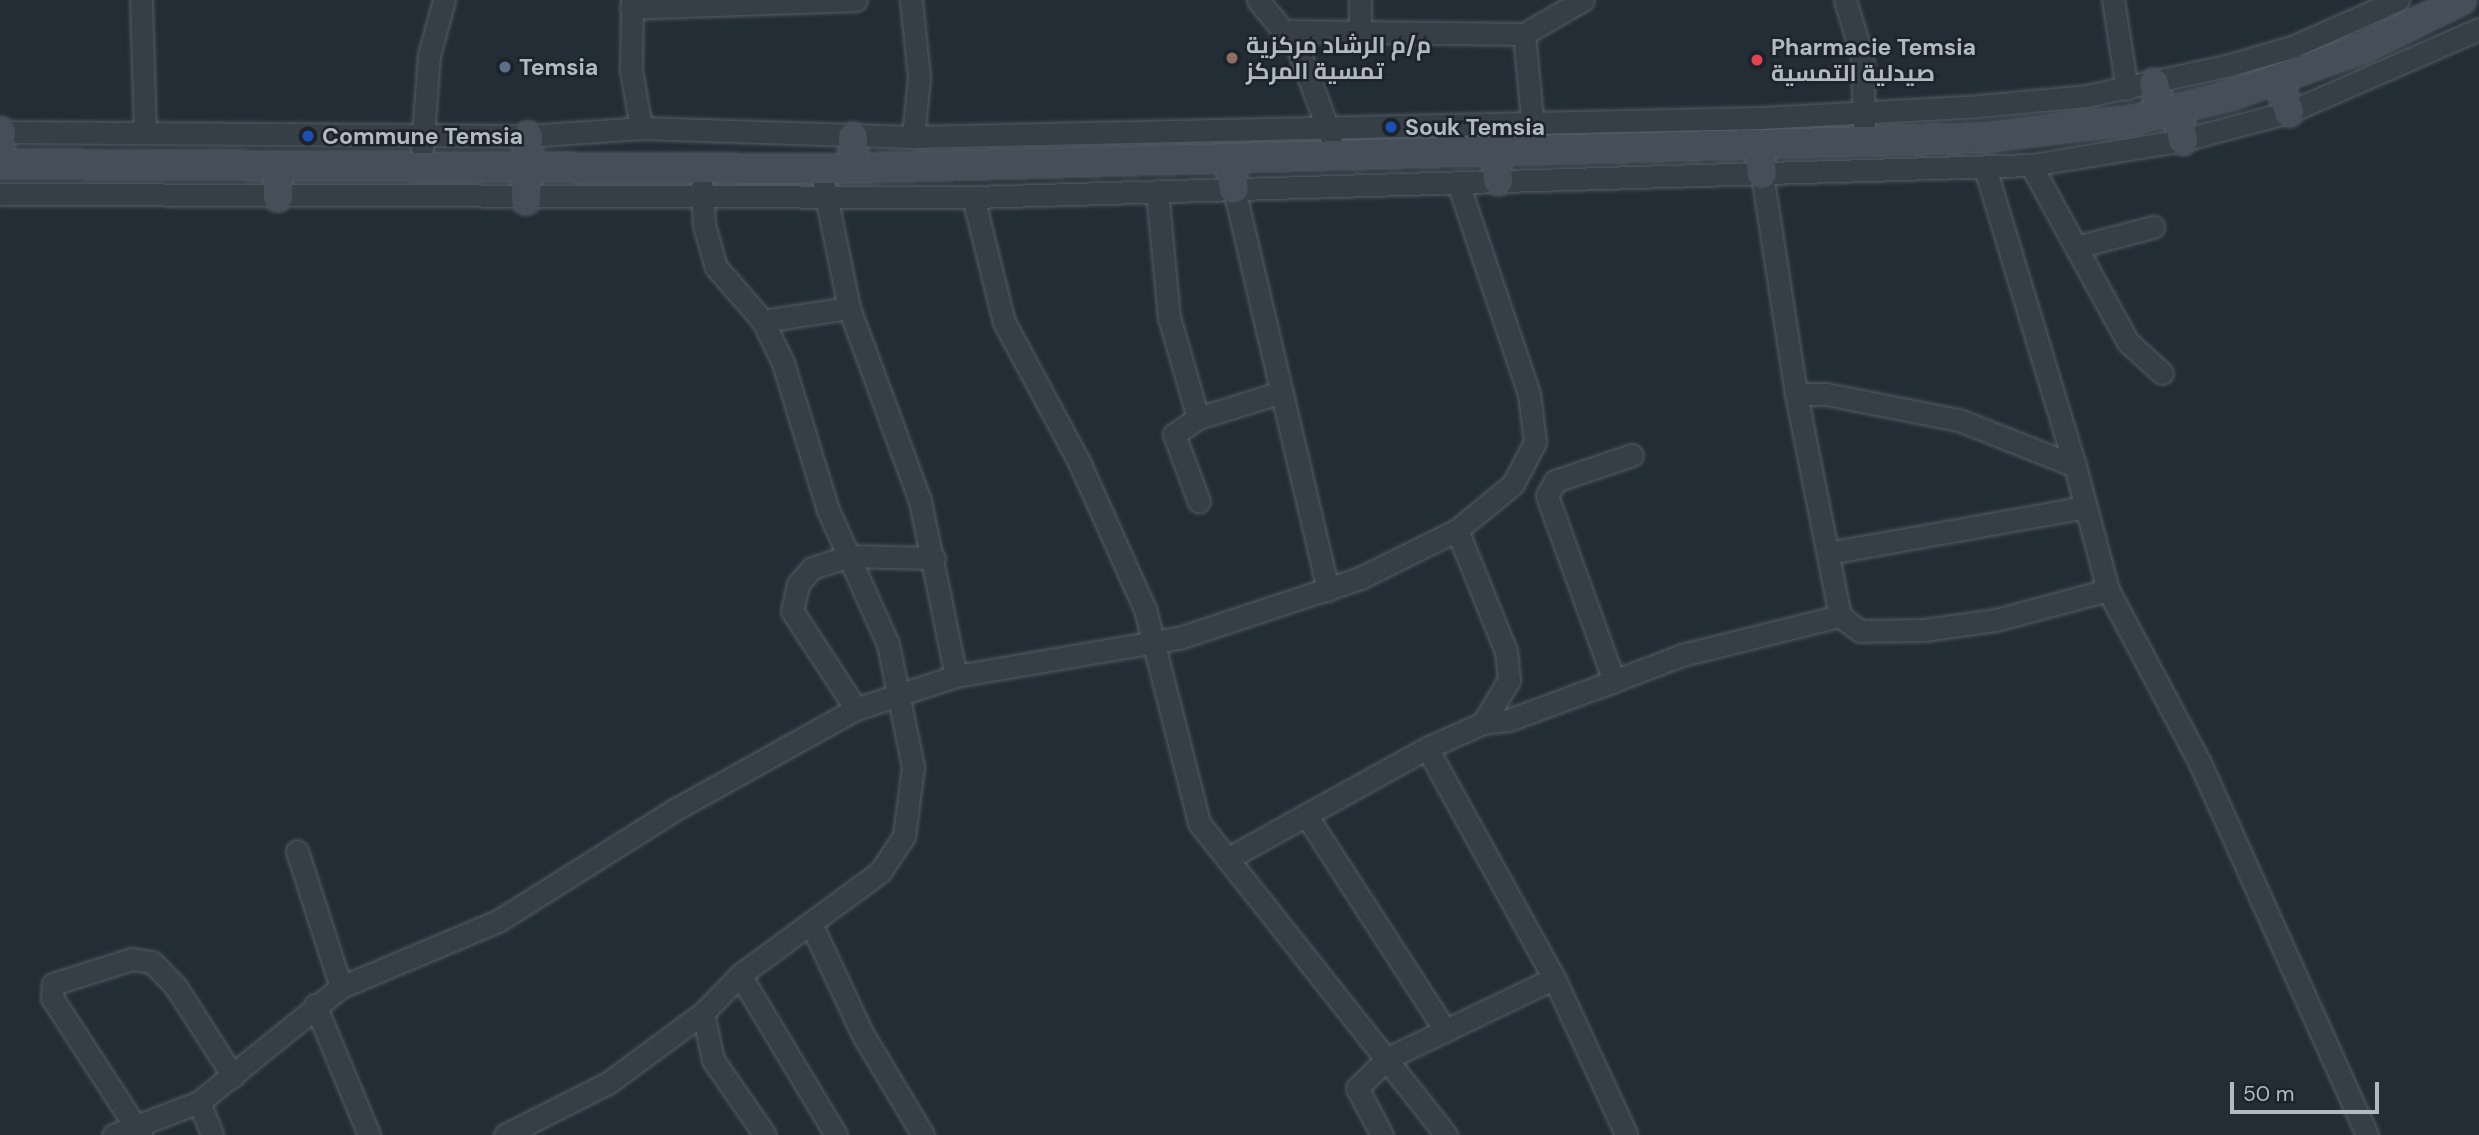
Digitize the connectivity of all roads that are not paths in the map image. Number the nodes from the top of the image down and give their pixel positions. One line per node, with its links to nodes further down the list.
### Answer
1 (141, 0): 26 (street)
2 (444, 0): 28 (street)
3 (856, 0): 12 (street)
4 (911, 0): 31 (street)
5 (1258, 0): 16 (street)
6 (1360, 0): 15 (street)
7 (1583, 0): 17 (street)
8 (1845, 0): 21 (street)
9 (2113, 0): 19 (street)
10 (2398, 0): 19 (street)
11 (2462, 0): 18 (main road)
12 (780, 2): 13 (street)
13 (631, 4): 25 (street)
14 (2479, 29): 22 (street)
15 (1360, 30): 16 (street); 17 (street)
16 (1286, 31): 24 (street)
17 (1524, 34): 23 (street)
18 (2278, 80): 20 (main road); 22 (main road)
19 (2141, 86): 20 (main road); 21 (street)
20 (2169, 111): 32 (main road); 35 (main road)
21 (1864, 112): 23 (street); 35 (street)
22 (2289, 112): 32 (street)
23 (1532, 119): 24 (street)
24 (1327, 125): 31 (street); 34 (street)
25 (641, 128): 29 (street); 30 (street)
26 (145, 133): 27 (street); 28 (street)
27 (0, 134)
28 (423, 135): 29 (street); 41 (street)
29 (528, 136): 42 (main road)
30 (853, 137): 31 (street); 44 (main road)
31 (913, 137)
32 (2183, 140): 39 (street)
33 (1495, 151): 34 (main road); 37 (main road); 46 (main road)
34 (1337, 156): 36 (main road)
35 (1864, 158): 37 (main road); 45 (street)
36 (1228, 159): 44 (main road); 49 (main road)
37 (1760, 161): 46 (street); 62 (street)
38 (0, 164): 40 (main road)
39 (2031, 165): 45 (street); 57 (street)
40 (278, 166): 41 (main road); 52 (main road)
41 (420, 167): 42 (main road)
42 (526, 168): 43 (main road); 55 (main road)
43 (702, 168): 47 (main road); 54 (street)
44 (853, 168): 47 (main road)
45 (1985, 168): 65 (street)
46 (1497, 181): 48 (street)
47 (823, 183): 53 (street); 54 (street); 58 (street)
48 (1458, 183): 49 (street); 68 (street)
49 (1234, 189): 50 (street); 61 (street)
50 (1157, 191): 53 (street); 63 (street)
51 (0, 194): 52 (street)
52 (278, 197): 55 (street)
53 (973, 197): 75 (street)
54 (702, 199): 55 (street); 59 (street)
55 (526, 200)
56 (2154, 227): 57 (street)
57 (2076, 247): 60 (street)
58 (849, 308): 59 (street); 71 (street)
59 (763, 321): 70 (street)
60 (2162, 373)
61 (1279, 393): 63 (street); 72 (street)
62 (1796, 394): 65 (street); 69 (street)
63 (1198, 418): 66 (street)
64 (1632, 455): 77 (street)
65 (2075, 466): 67 (street)
66 (1199, 502)
67 (2085, 508): 69 (street); 73 (street)
68 (1458, 530): 72 (street); 80 (street)
69 (1828, 553): 74 (street)
70 (850, 556): 71 (street); 78 (street); 79 (street)
71 (934, 558): 76 (street)
72 (1328, 590): 75 (street)
73 (2108, 590): 74 (street); 106 (street)
74 (1840, 616): 77 (street)
75 (1157, 644): 76 (street); 84 (street)
76 (956, 676): 78 (street)
77 (1614, 681): 80 (street)
78 (902, 690): 79 (street); 85 (street)
79 (856, 709): 88 (street)
80 (1483, 723): 81 (street)
81 (1427, 748): 82 (street); 87 (street)
82 (1306, 815): 84 (street); 91 (street)
83 (297, 851): 88 (street)
84 (1227, 859): 92 (street)
85 (811, 924): 86 (street); 103 (street)
86 (740, 975): 90 (street); 102 (street)
87 (1554, 978): 91 (street); 96 (street)
88 (341, 987): 89 (street)
89 (315, 1005): 93 (street); 99 (street)
90 (703, 1013): 100 (street); 101 (street)
91 (1446, 1031): 92 (street)
92 (1388, 1058): 104 (street); 105 (street)
93 (233, 1076): 94 (street); 95 (street)
94 (200, 1102): 95 (street); 98 (street)
95 (139, 1132): 97 (street)
96 (1626, 1134)
97 (113, 1135)
98 (212, 1135)
99 (369, 1135)
100 (505, 1135)
101 (765, 1135)
102 (836, 1135)
103 (923, 1135)
104 (1382, 1135)
105 (1446, 1135)
106 (2367, 1135)

